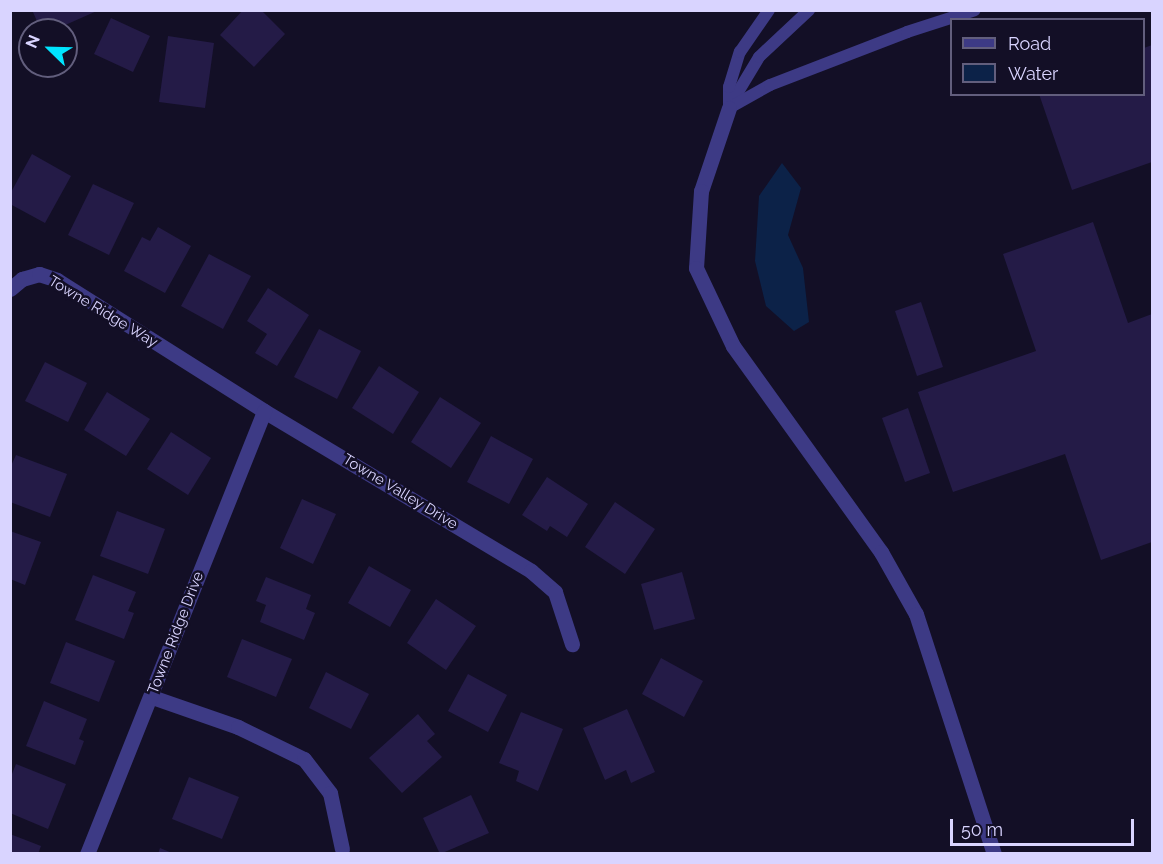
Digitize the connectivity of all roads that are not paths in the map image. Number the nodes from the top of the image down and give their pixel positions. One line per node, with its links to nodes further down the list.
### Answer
1 (769, 10): 6 (lane)
2 (809, 10): 6 (lane)
3 (975, 10): 5 (lane)
4 (950, 18): 6 (lane)
5 (950, 18)
6 (729, 108): 14 (street)
7 (14, 280): 8 (street, Towne Ridge Way)
8 (194, 368): 9 (street, Towne Valley Drive)
9 (264, 411): 10 (street, Towne Valley Drive); 11 (street, Towne Ridge Drive)
10 (572, 644)
11 (152, 697): 12 (street); 13 (street, Towne Ridge Drive)
12 (342, 849)
13 (87, 854)
14 (994, 854)

